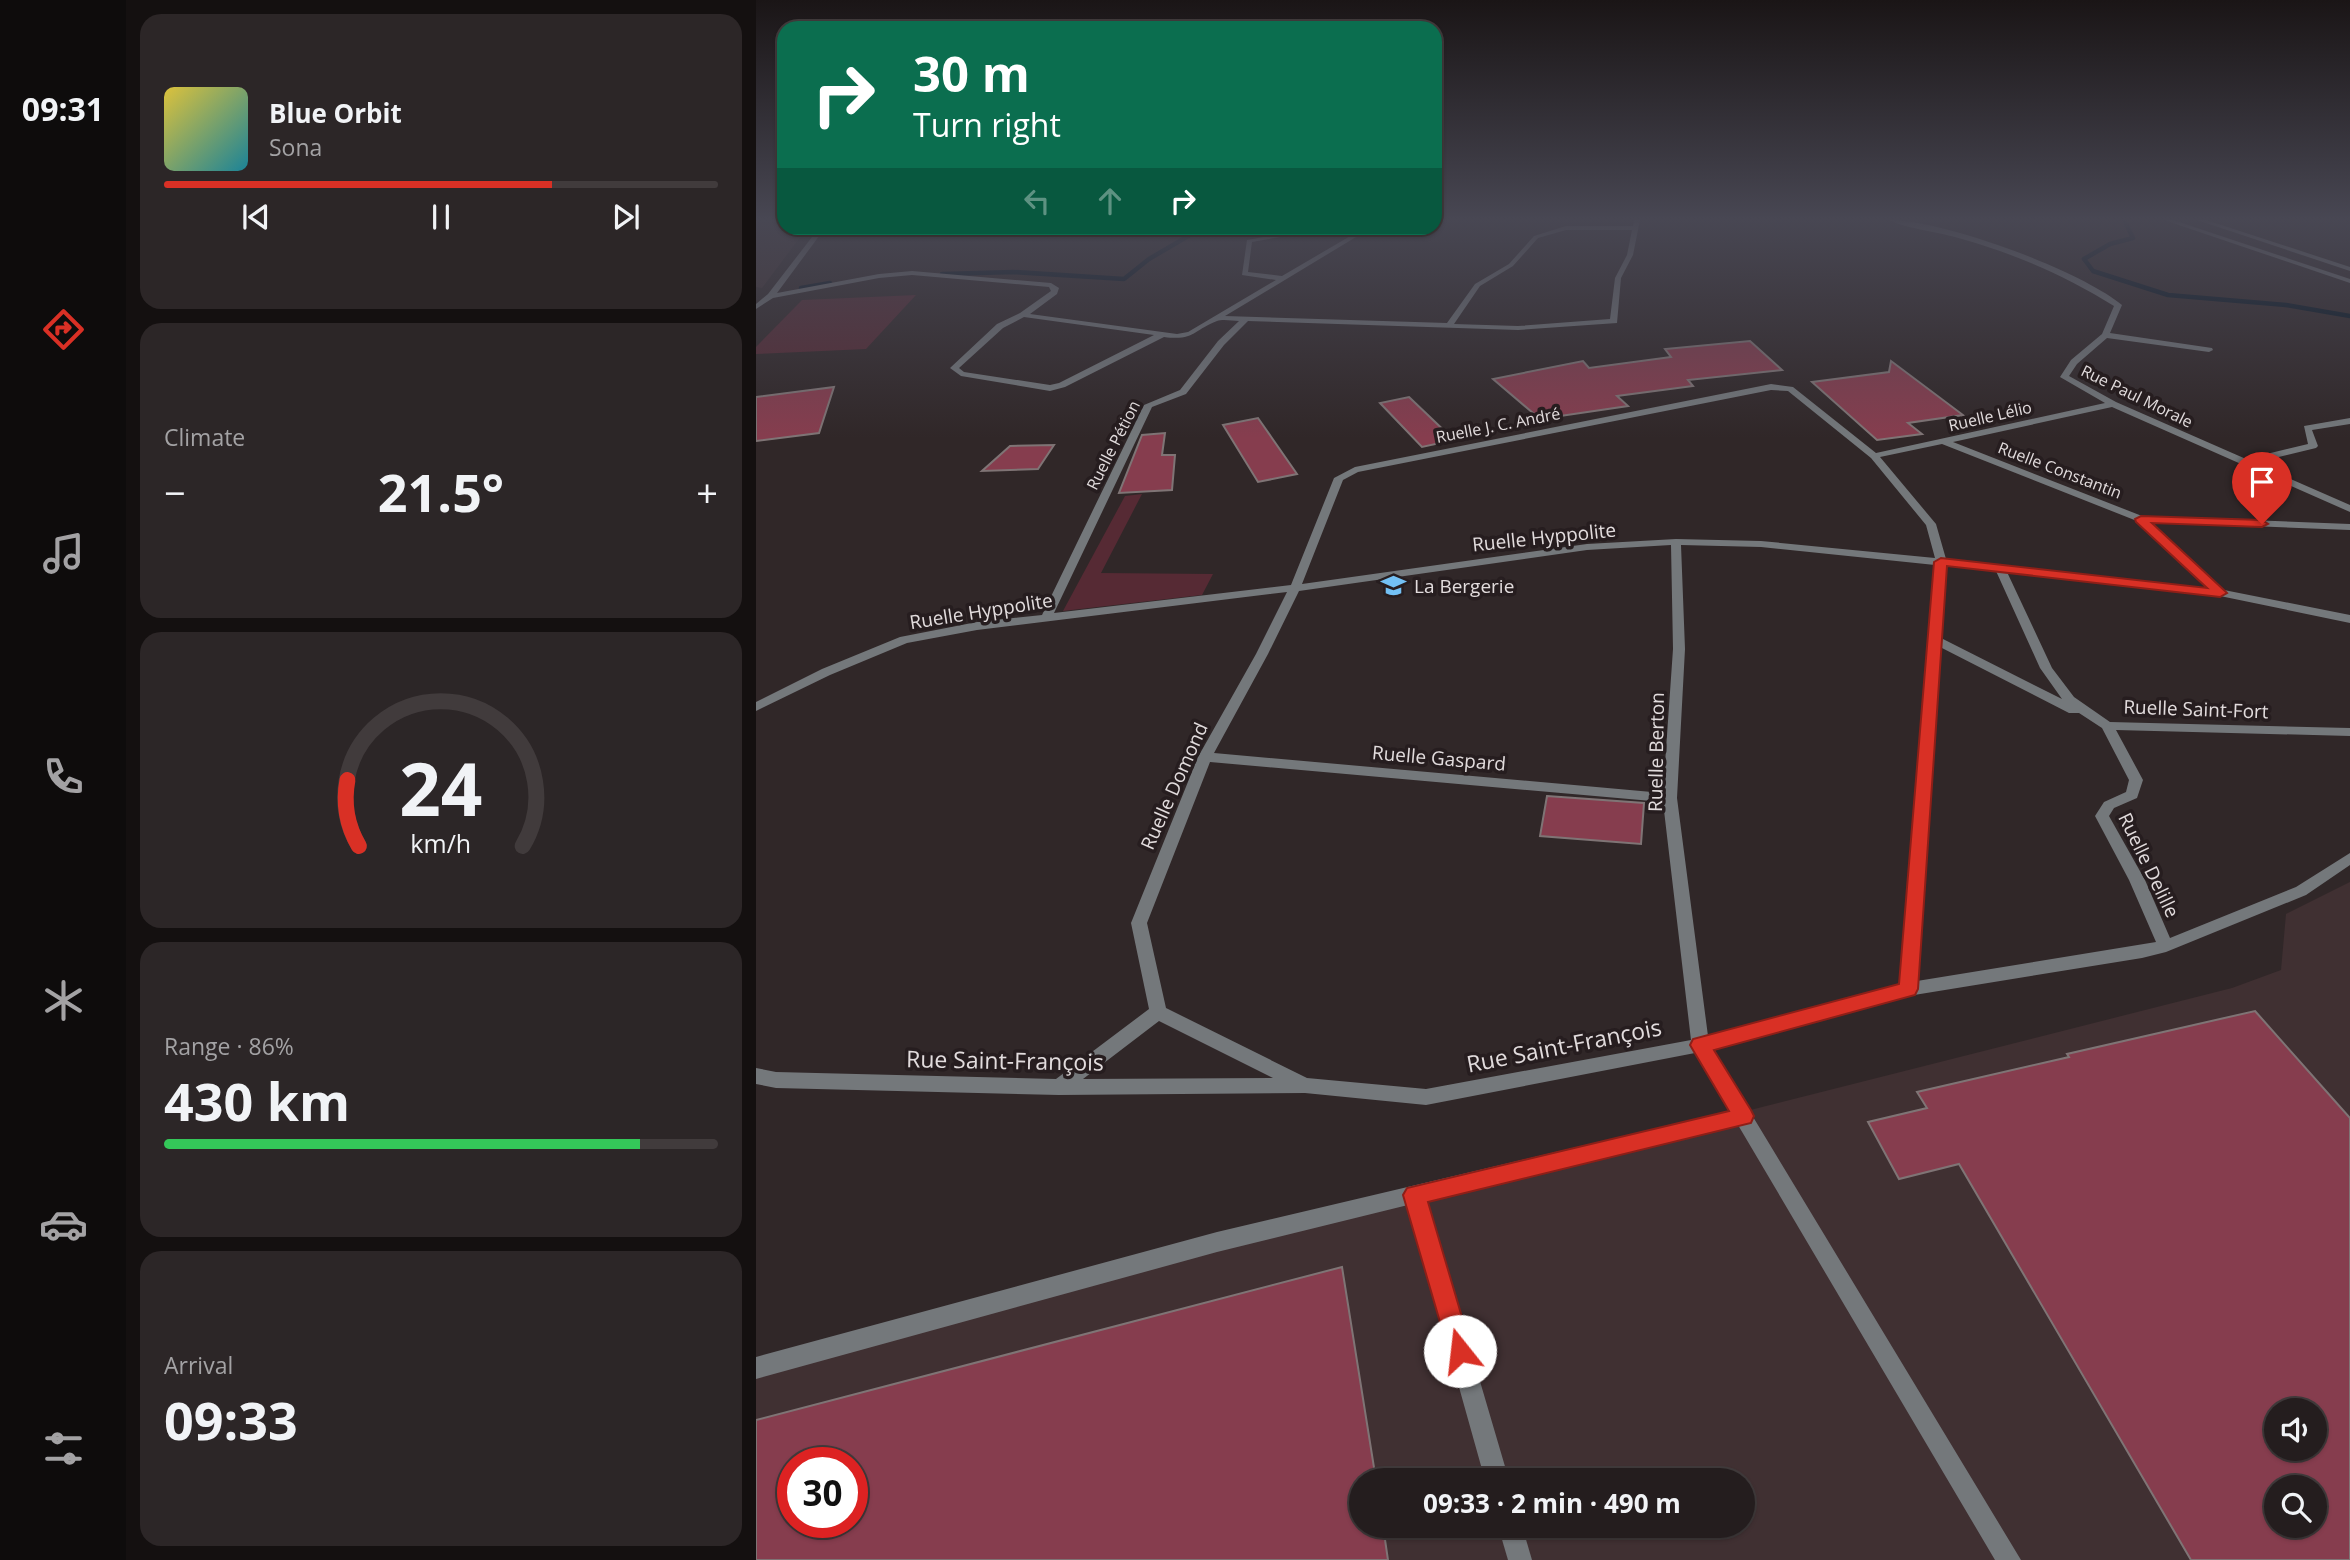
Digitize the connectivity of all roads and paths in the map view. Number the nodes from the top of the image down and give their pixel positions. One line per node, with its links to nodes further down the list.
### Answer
1 (773, 293): 8 (street)
2 (788, 293): 8 (street)
3 (1053, 293): 10 (street)
4 (1256, 293): 11 (street)
5 (1472, 293): 13 (street)
6 (1617, 293): 13 (street)
7 (2101, 293): 15 (street, Rue Paul Morale)
8 (771, 296): 9 (street)
9 (756, 307)
10 (1023, 315): 14 (street); 14 (street)
11 (1214, 318): 12 (street); 14 (street)
12 (1245, 320): 13 (street); 30 (street, Ruelle Pétion)
13 (1449, 326)
14 (1163, 334)
15 (2105, 335): 16 (street); 17 (street, Rue Paul Morale)
16 (2209, 350)
17 (2113, 404): 19 (street, Ruelle Lélio); 21 (street, Rue Paul Morale)
18 (2350, 421): 21 (street)
19 (1945, 442): 20 (street, Ruelle Lélio); 23 (street, Ruelle Constantin)
20 (1874, 456): 26 (street); 28 (street, Ruelle J. C. André)
21 (2247, 462): 22 (street, Rue Paul Morale)
22 (2350, 509)
23 (2141, 519): 24 (street); 29 (street, Ruelle Constantin)
24 (2350, 527)
25 (1676, 542): 26 (street, Ruelle Hyppolite); 28 (street, Ruelle Hyppolite); 37 (street, Ruelle Berton)
26 (1941, 562): 27 (street, Ruelle Hyppolite); 32 (street)
27 (2000, 568): 29 (street, Ruelle Hyppolite); 34 (street, Ruelle Delille)
28 (1295, 588): 30 (street, Ruelle Hyppolite); 36 (street, Ruelle Domond)
29 (2220, 593): 31 (street, Ruelle Hyppolite)
30 (1046, 618): 33 (street, Ruelle Hyppolite)
31 (2350, 619)
32 (1935, 640): 34 (street, Ruelle Saint-Fort); 40 (street)
33 (756, 707)
34 (2107, 726): 35 (street, Ruelle Saint-Fort); 39 (street, Ruelle Delille)
35 (2350, 732)
36 (1205, 757): 37 (street, Ruelle Gaspard); 41 (street, Ruelle Domond)
37 (1670, 798): 42 (street, Ruelle Berton)
38 (2350, 858): 39 (street, Rue Saint-François)
39 (2166, 946): 40 (street, Rue Saint-François)
40 (1908, 989): 42 (street, Rue Saint-François)
41 (1158, 1012): 44 (street); 45 (street)
42 (1700, 1045): 44 (street, Rue Saint-François); 46 (street)
43 (756, 1076): 45 (street, Rue Saint-François)
44 (1305, 1085): 45 (street, Rue Saint-François)
45 (1059, 1087)
46 (1744, 1116): 47 (street); 52 (street)
47 (1415, 1195): 48 (street); 49 (street)
48 (756, 1368)
49 (1494, 1468)
50 (1514, 1538): 51 (street)
51 (1520, 1560)
52 (2009, 1560)

